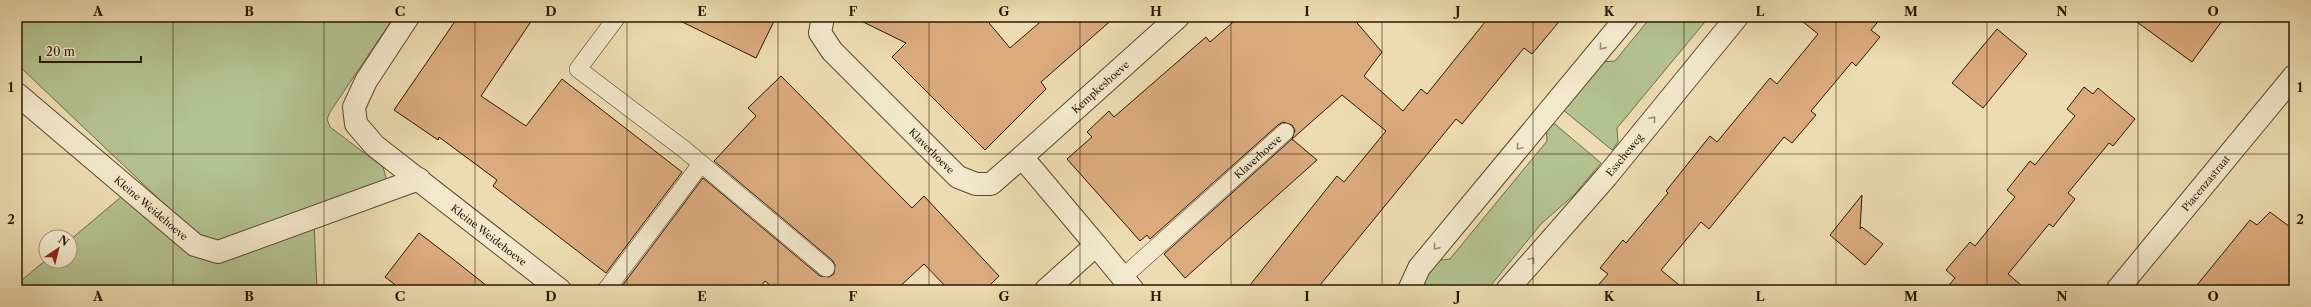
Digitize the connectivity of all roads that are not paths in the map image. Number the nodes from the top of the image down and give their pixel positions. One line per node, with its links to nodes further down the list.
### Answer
1 (408, 17): 12 (street, Kleine Weidehoeve)
2 (617, 17): 11 (lane)
3 (823, 17): 10 (street, Klaverhoeve)
4 (1178, 17): 10 (street, Kempkeshoeve)
5 (1627, 17): 19 (street, one-way to 19)
6 (1737, 17): 20 (street, Esscheweg, one-way to 6)
7 (2294, 76): 21 (street, Piacenzastraat)
8 (17, 94): 12 (street, Kleine Weidehoeve)
9 (1285, 132): 15 (lane, Klaverhoeve)
10 (1022, 157): 13 (street)
11 (701, 164): 14 (lane); 17 (lane)
12 (419, 179): 16 (street, Kleine Weidehoeve)
13 (1096, 245): 15 (street); 18 (street)
14 (826, 268)
15 (1128, 284)
16 (560, 290)
17 (606, 290)
18 (1046, 290)
19 (1409, 290)
20 (1507, 290)
21 (2118, 290)

